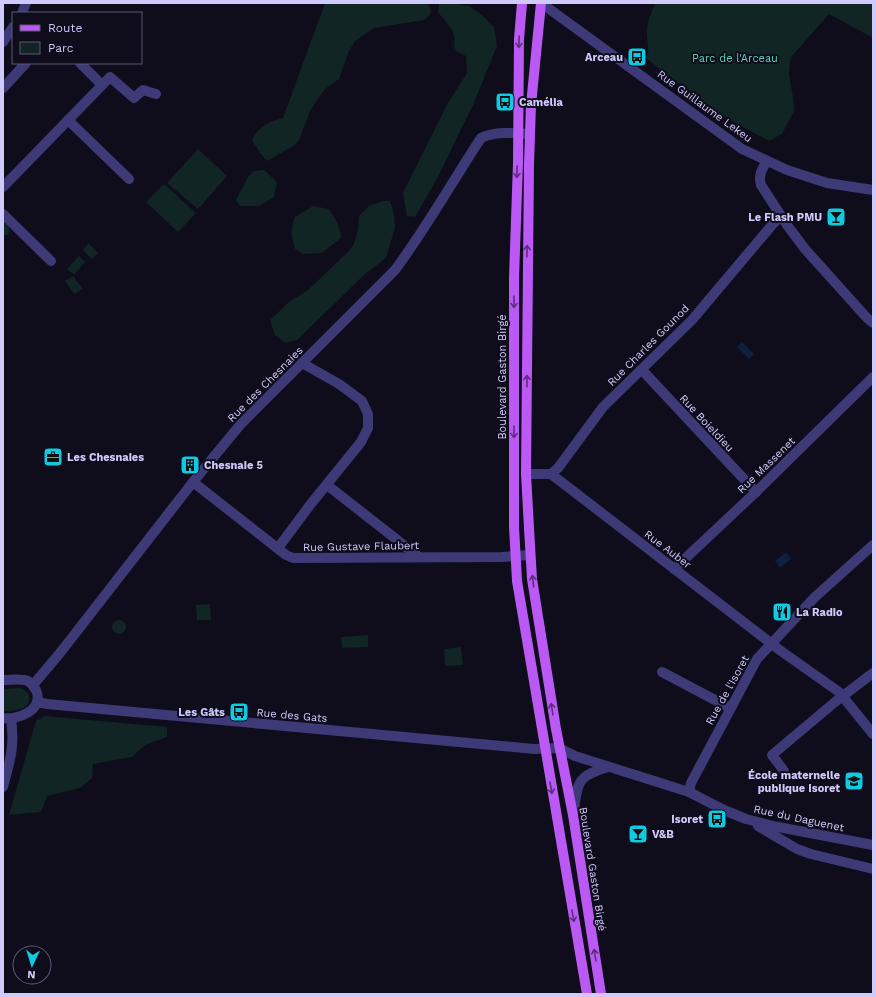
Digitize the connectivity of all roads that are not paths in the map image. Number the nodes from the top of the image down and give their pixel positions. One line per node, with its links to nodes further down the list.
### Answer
1 (522, 3): 11 (main road, Boulevard Gaston Birgé, one-way to 11)
2 (541, 3): 12 (main road, Boulevard Gaston Birgé); 13 (street, Rue Guillaume Lekeu)
3 (12, 28): 4 (street)
4 (3, 42)
5 (25, 64): 8 (street)
6 (81, 64): 7 (street)
7 (102, 85): 9 (street); 10 (street)
8 (3, 88)
9 (156, 94)
10 (68, 120): 14 (street); 15 (street)
11 (518, 134): 12 (street, Rue des Chesnaies); 21 (street, Rue des Chesnaies); 32 (main road, Boulevard Gaston Birgé, one-way to 32)
12 (530, 134): 24 (main road, Boulevard Gaston Birgé, one-way to 12)
13 (767, 161): 16 (street, Rue Guillaume Lekeu); 18 (street)
14 (129, 180)
15 (3, 187)
16 (873, 190)
17 (3, 214): 19 (street)
18 (781, 216): 20 (street); 22 (street, Rue Charles Gounod)
19 (50, 261)
20 (873, 323)
21 (302, 364): 26 (street, Rue des Chesnaies); 27 (street)
22 (642, 370): 25 (street, Rue Charles Gounod); 28 (street, Rue Boieldieu)
23 (873, 377): 28 (street, Rue Massenet)
24 (526, 474): 25 (street); 31 (main road, Boulevard Gaston Birgé)
25 (551, 474): 34 (street, Rue Auber)
26 (193, 482): 30 (street, Rue Gustave Flaubert); 39 (street, Rue des Chesnaies)
27 (327, 485): 30 (street); 33 (street)
28 (756, 492): 34 (street, Rue Massenet)
29 (873, 545): 35 (street, Rue de l'Isoret)
30 (278, 548): 33 (street, Rue Gustave Flaubert)
31 (530, 555): 32 (street, Rue Gustave Flaubert); 45 (main road, Boulevard Gaston Birgé, one-way to 31)
32 (515, 556): 33 (street, Rue Gustave Flaubert); 46 (main road, Boulevard Gaston Birgé)
33 (419, 557)
34 (674, 569): 35 (street, Rue Auber)
35 (771, 643): 40 (street, Rue Auber); 42 (street, Rue de l'Isoret)
36 (662, 672): 42 (street)
37 (873, 673): 40 (street)
38 (3, 680): 39 (street)
39 (33, 685): 41 (street)
40 (844, 696): 44 (street, Rue Auber); 48 (street)
41 (37, 702): 43 (street); 46 (street, Rue des Gats)
42 (730, 708): 50 (street, Rue de l'Isoret)
43 (7, 719): 49 (street)
44 (873, 734)
45 (559, 748): 46 (street); 47 (street, Rue du Daguenet); 51 (main road, Boulevard Gaston Birgé)
46 (545, 749): 55 (main road, Boulevard Gaston Birgé, one-way to 55)
47 (609, 767): 50 (street, Rue du Daguenet); 51 (street)
48 (784, 771)
49 (3, 786)
50 (689, 792): 52 (street, Rue du Daguenet)
51 (573, 815): 56 (main road, Boulevard Gaston Birgé, one-way to 51)
52 (746, 819): 53 (street, Rue du Daguenet); 54 (street)
53 (873, 845)
54 (873, 869)
55 (586, 994)
56 (601, 994)

